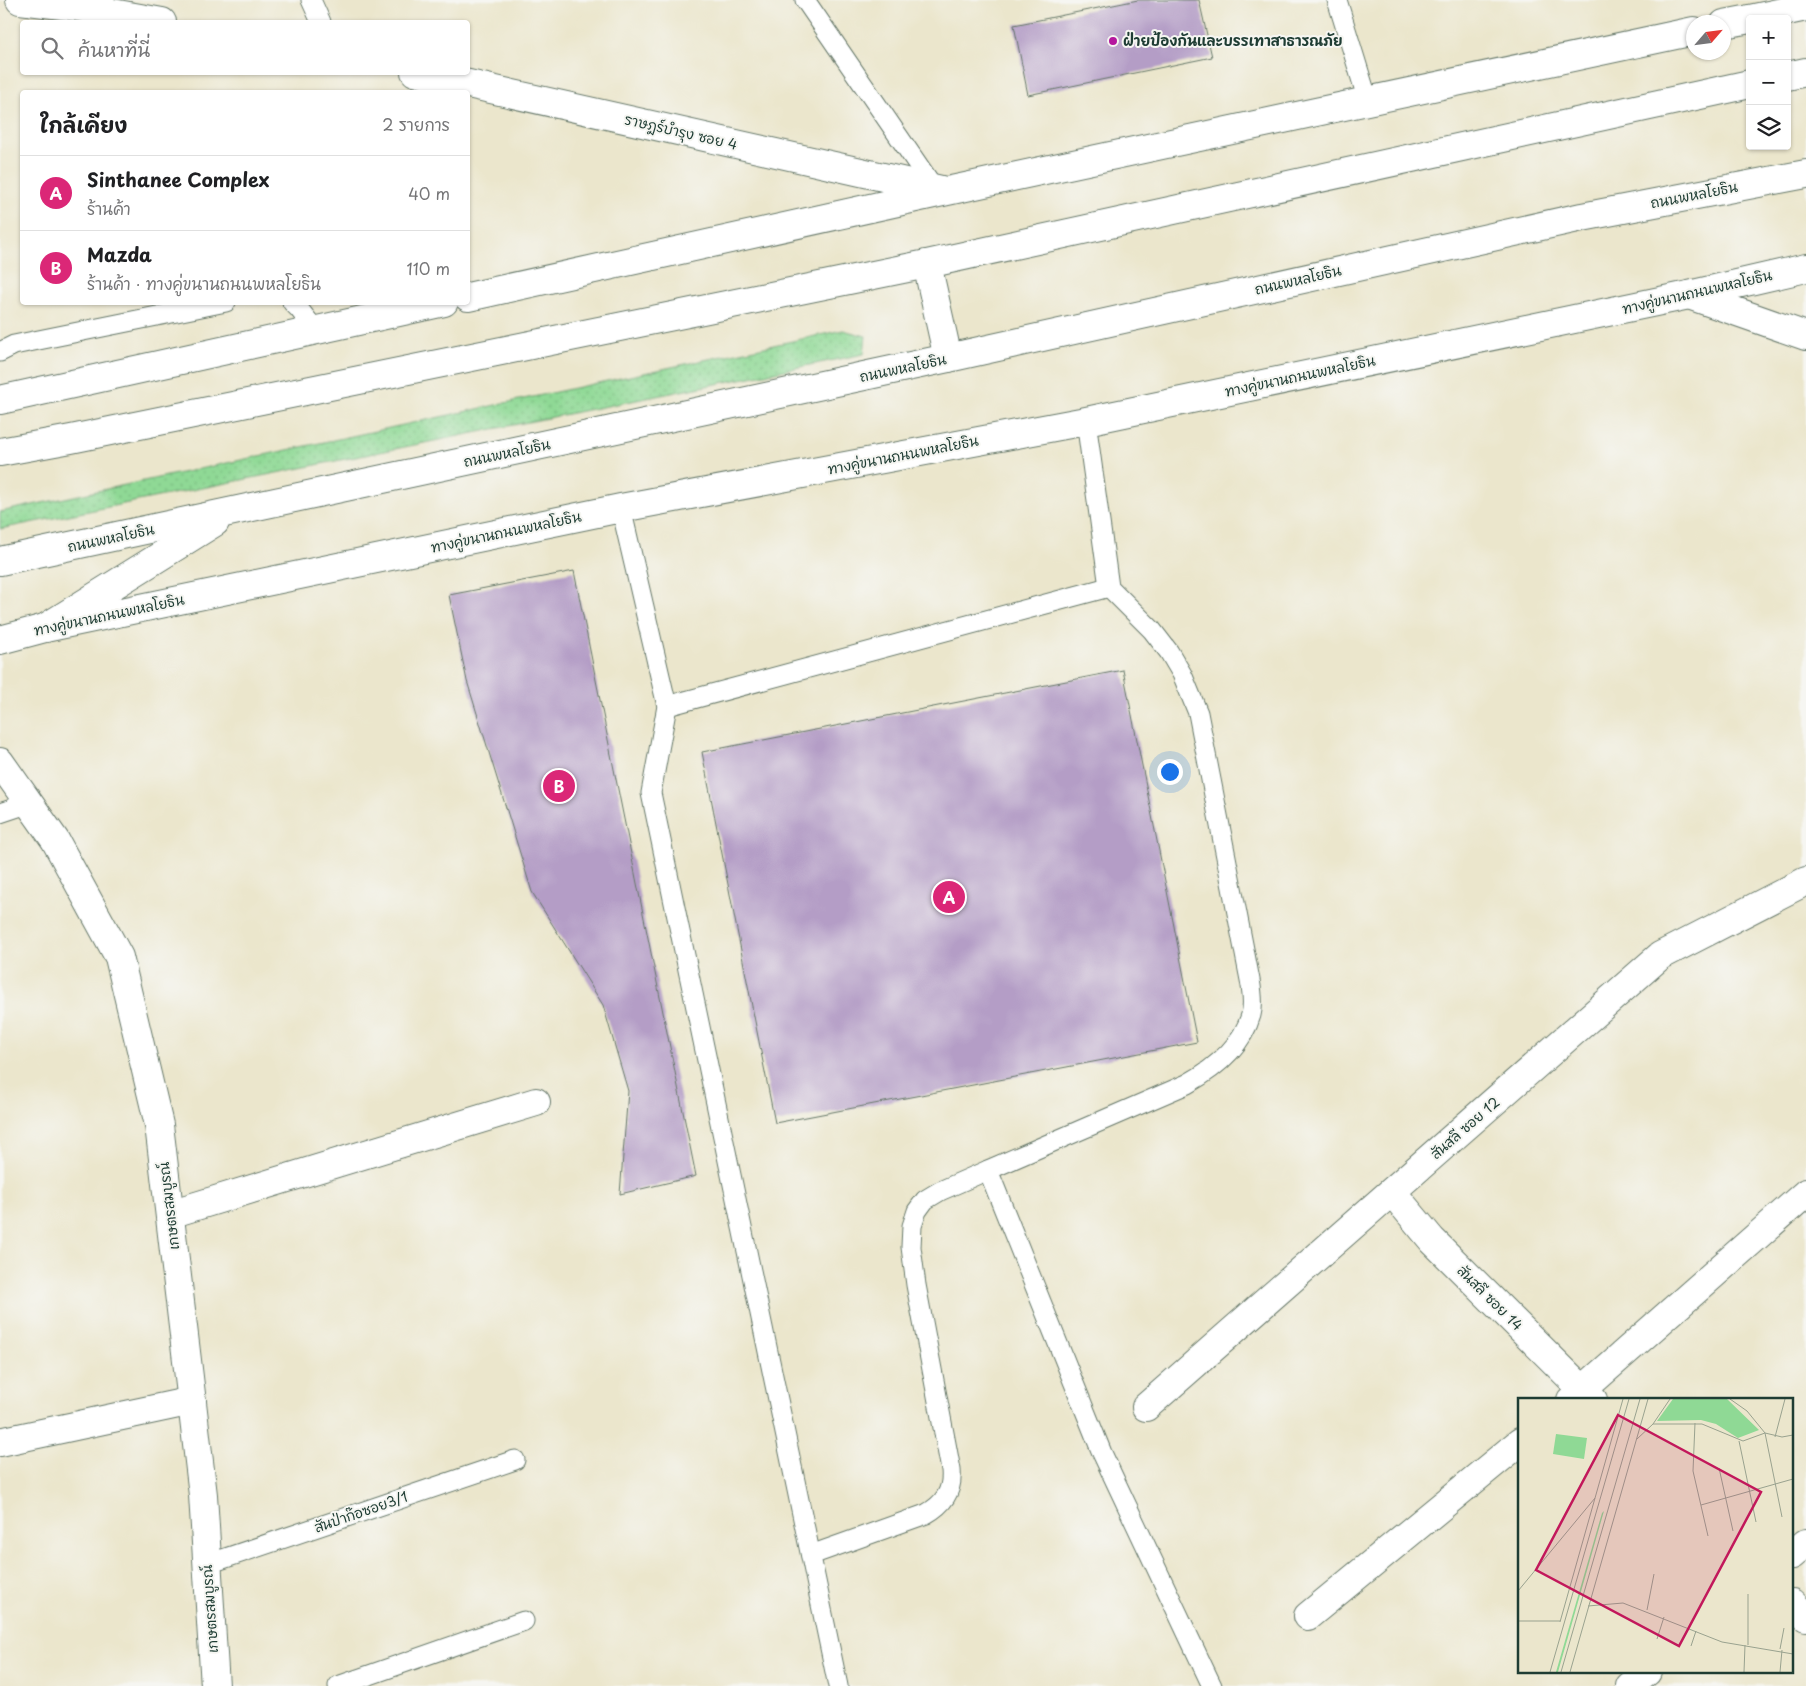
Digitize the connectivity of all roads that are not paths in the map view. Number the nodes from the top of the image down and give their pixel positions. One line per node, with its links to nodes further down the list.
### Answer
1 (20, 0): 5 (main road)
2 (311, 0): 9 (lane)
3 (805, 0): 19 (lane)
4 (1337, 0): 17 (lane)
5 (78, 4): 8 (main road)
6 (1806, 7): 7 (main road)
7 (1769, 15)
8 (153, 20)
9 (320, 20)
10 (1746, 20): 11 (main road)
11 (1731, 23)
12 (1686, 33): 17 (main road)
13 (1806, 72): 15 (main road)
14 (428, 75): 19 (main road, ราษฎร์บำรุง ซอย 4)
15 (1791, 75)
16 (1746, 85): 20 (main road)
17 (1368, 101): 19 (main road)
18 (1806, 174): 30 (main road, ถนนพหลโยธิน)
19 (940, 189): 23 (main road)
20 (927, 264): 30 (main road); 33 (main road)
21 (1806, 268): 22 (main road, ทางคู่ขนานถนนพหลโยธิน)
22 (1689, 295): 28 (main road); 32 (main road, ทางคู่ขนานถนนพหลโยธิน)
23 (470, 297)
24 (211, 305): 29 (lane)
25 (295, 305): 27 (lane)
26 (431, 305): 27 (main road)
27 (316, 331): 31 (main road)
28 (1806, 336)
29 (0, 352)
30 (948, 358): 35 (main road, ถนนพหลโยธิน)
31 (0, 400)
32 (1086, 421): 34 (main road, ทางคู่ขนานถนนพหลโยธิน); 37 (lane)
33 (0, 452)
34 (621, 508): 38 (main road, ทางคู่ขนานถนนพหลโยธิน); 40 (lane)
35 (231, 512): 36 (main road, ถนนพหลโยธิน); 38 (main road)
36 (0, 561)
37 (1109, 587): 40 (lane); 46 (lane)
38 (45, 628): 39 (main road, ทางคู่ขนานถนนพหลโยธิน)
39 (0, 640)
40 (667, 706): 58 (lane)
41 (0, 762): 42 (main road, เกษตรสมบูรณ์)
42 (30, 803): 43 (lane); 49 (main road, เกษตรสมบูรณ์)
43 (0, 813)
44 (1806, 881): 47 (main road, สันสลี ซอย 12)
45 (536, 1102): 49 (main road)
46 (988, 1170): 58 (lane); 68 (lane)
47 (1392, 1192): 50 (main road, สันสลี ซอย 14); 52 (main road, สันสลี ซอย 12)
48 (1806, 1193): 50 (main road)
49 (170, 1214): 51 (main road, เกษตรสมบูรณ์)
50 (1582, 1396)
51 (192, 1401): 53 (main road); 59 (main road, เกษตรสมบูรณ์)
52 (1146, 1407)
53 (0, 1442)
54 (1518, 1444): 61 (main road)
55 (515, 1460): 59 (lane, สันป่าก๊อซอย3/1)
56 (1806, 1543): 57 (main road)
57 (1794, 1553)
58 (811, 1555): 67 (lane)
59 (208, 1564): 65 (main road, เกษตรสมบูรณ์)
60 (1794, 1605): 62 (main road)
61 (1308, 1616)
62 (1806, 1616)
63 (524, 1620): 66 (lane)
64 (1645, 1674): 69 (main road)
65 (216, 1686)
66 (338, 1686)
67 (838, 1686)
68 (1212, 1686)
69 (1630, 1686)

